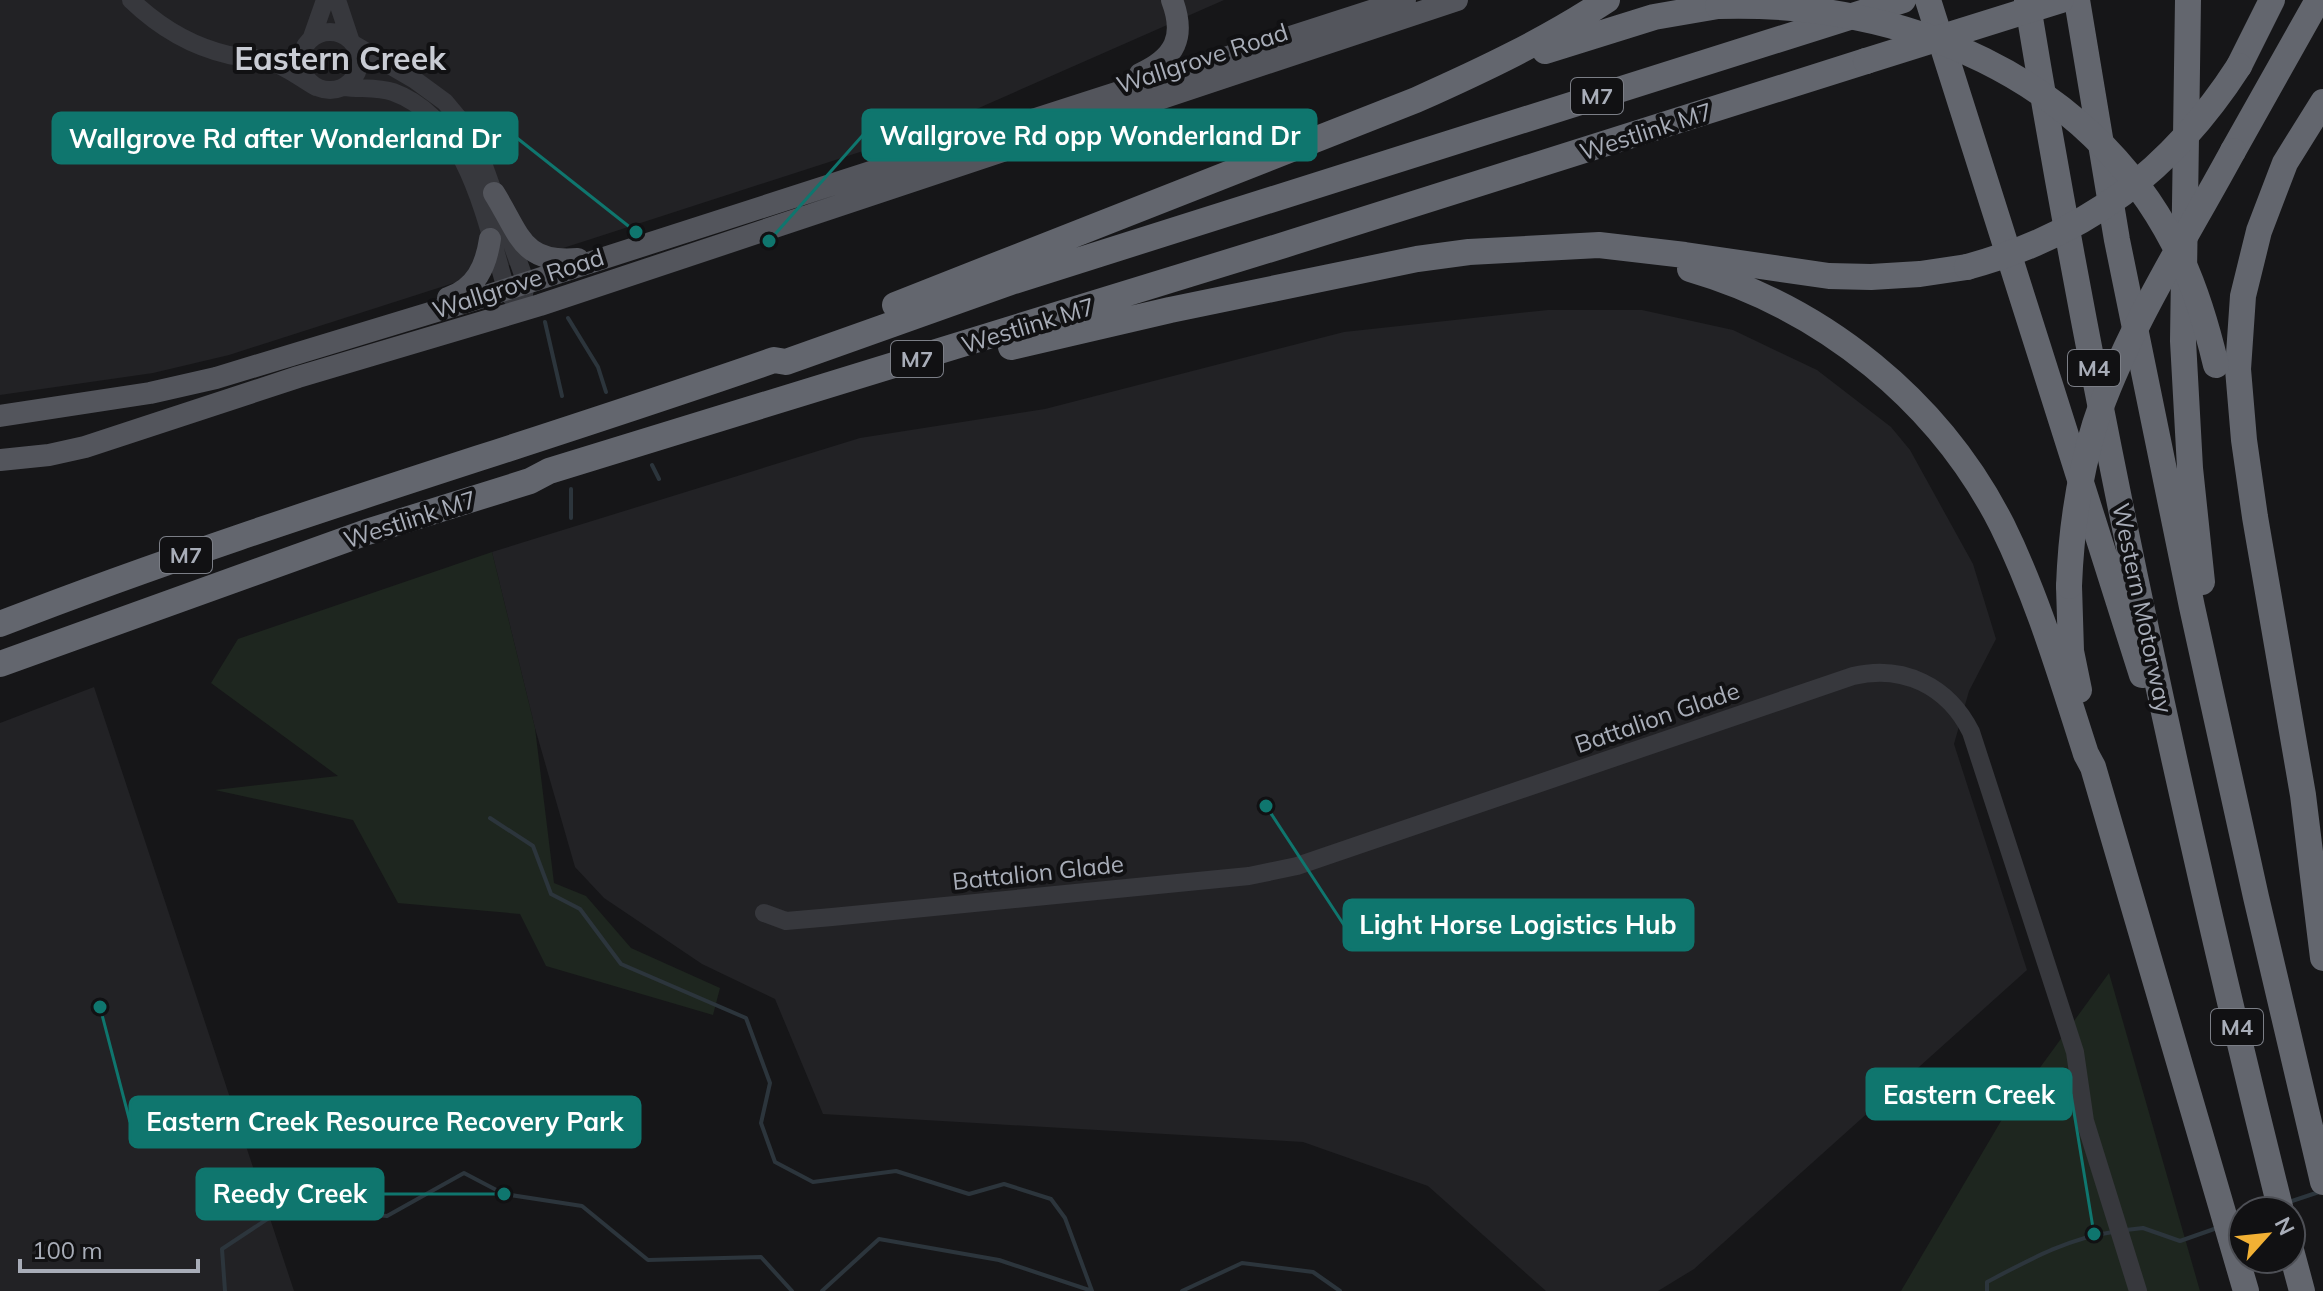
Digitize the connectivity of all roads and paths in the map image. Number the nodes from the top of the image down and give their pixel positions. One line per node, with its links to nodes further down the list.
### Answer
1 (131, 0): 19 (street)
2 (325, 0): 16 (street)
3 (337, 0): 17 (street)
4 (1172, 0): 24 (main road)
5 (1405, 0): 24 (main road, Wallgrove Road)
6 (1457, 0): 25 (main road, Wallgrove Road)
7 (1607, 0): 20 (highway)
8 (1904, 0): 18 (highway); 33 (highway, Westlink M7 / M7)
9 (1928, 0): 18 (highway)
10 (2027, 0): 42 (highway, Western Motorway / M4)
11 (2061, 0): 36 (highway, Westlink M7 / M7, bridge)
12 (2077, 0): 37 (highway, Western Motorway / M4)
13 (2188, 0): 37 (highway)
14 (2272, 0): 28 (highway, bridge)
15 (2318, 0): 43 (highway, bridge)
16 (310, 39): 17 (street); 19 (street); 21 (street)
17 (352, 42): 22 (street); 26 (street)
18 (1944, 53): 42 (highway)
19 (266, 60): 21 (street)
20 (1466, 78): 33 (highway); 45 (highway, bridge)
21 (316, 87): 22 (street)
22 (344, 87): 27 (street)
23 (2323, 102): 45 (highway)
24 (1040, 117): 25 (main road, Wallgrove Road)
25 (996, 142): 29 (main road, Wallgrove Road); 31 (main road, Wallgrove Road)
26 (494, 193): 29 (main road); 30 (street)
27 (490, 239): 30 (street); 32 (main road)
28 (1577, 247): 36 (highway); 43 (highway)
29 (607, 256): 30 (main road, Wallgrove Road)
30 (516, 286): 31 (street); 32 (main road, Wallgrove Road)
31 (521, 311): 35 (main road, Wallgrove Road)
32 (362, 333): 34 (main road, Wallgrove Road)
33 (774, 360): 39 (highway, Westlink M7 / M7)
34 (0, 416)
35 (0, 460)
36 (530, 481): 41 (highway, Westlink M7 / M7)
37 (2192, 607): 46 (highway, Western Motorway / M4)
38 (0, 608): 39 (highway, M7)
39 (28, 613): 40 (highway, Westlink M7 / M7)
40 (0, 624)
41 (3, 666)
42 (2171, 734): 47 (highway, Western Motorway / M4)
43 (2093, 767): 48 (highway)
44 (764, 913): 49 (street, Battalion Glade)
45 (2321, 946)
46 (2323, 1182)
47 (2277, 1195)
48 (2244, 1288)
49 (2138, 1291)

